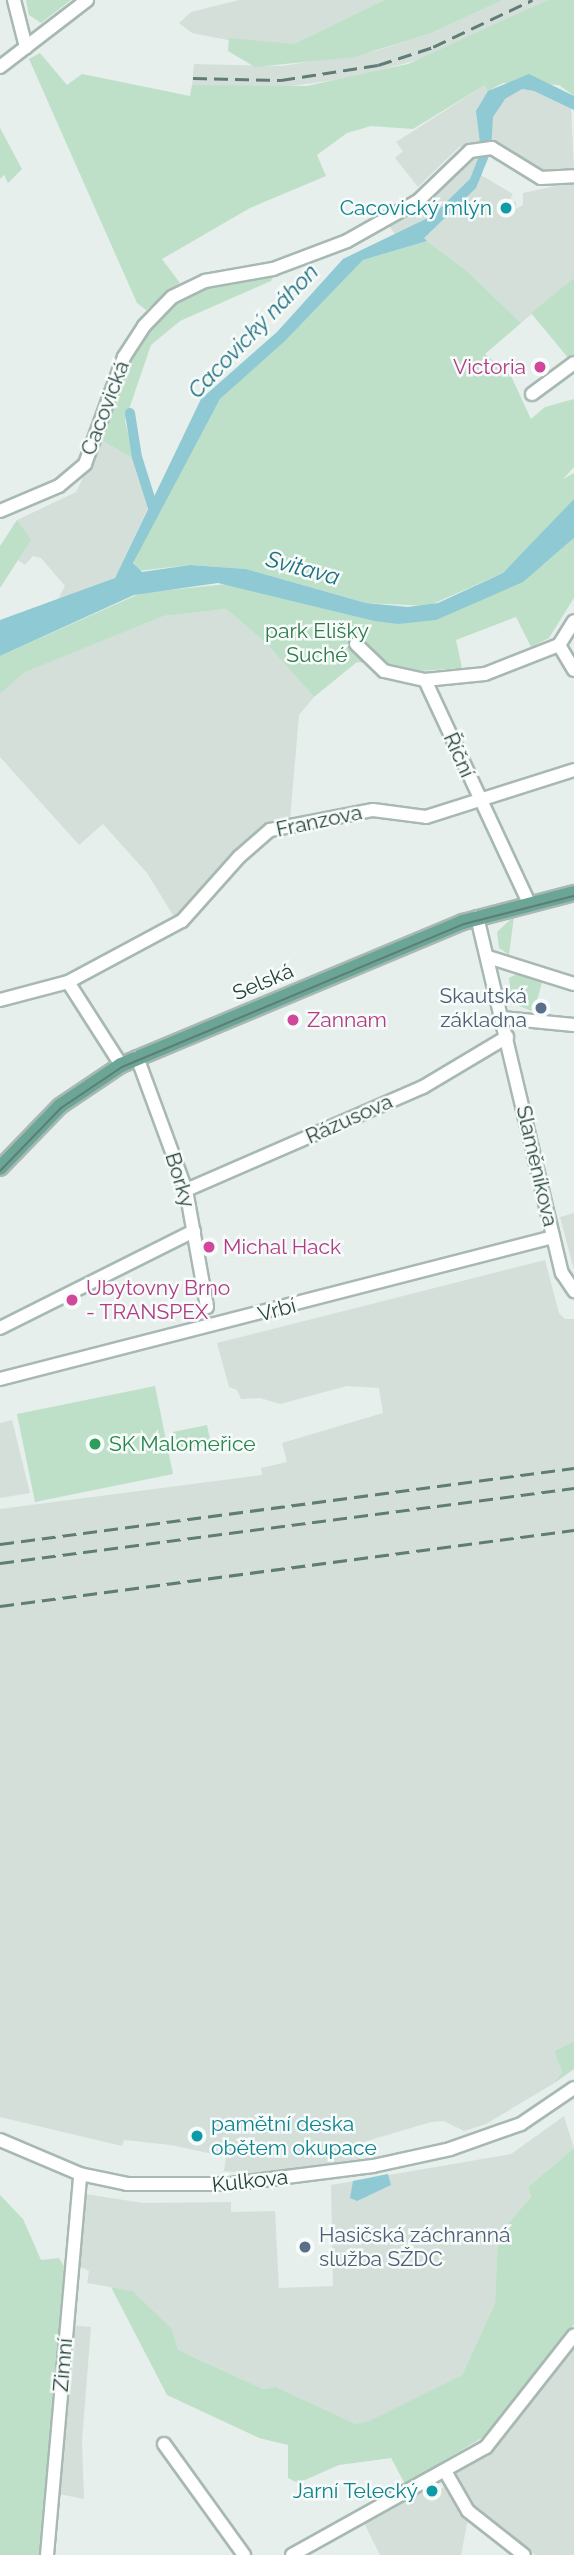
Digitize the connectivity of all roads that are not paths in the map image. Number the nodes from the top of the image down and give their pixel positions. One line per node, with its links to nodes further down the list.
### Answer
1 (15, 0): 3 (street)
2 (88, 0): 3 (street)
3 (26, 47): 4 (street)
4 (0, 67)
5 (574, 176): 8 (street, Cacovická)
6 (574, 363): 7 (street)
7 (532, 394)
8 (0, 511)
9 (574, 621): 11 (street)
10 (356, 643): 13 (street)
11 (559, 645): 12 (street); 13 (street)
12 (574, 670)
13 (425, 680): 15 (street, Říční)
14 (574, 770): 15 (street, Franzova)
15 (477, 798): 17 (street, Říční); 20 (street, Franzova)
16 (574, 893): 17 (main road, Selská)
17 (529, 904): 18 (main road, Selská)
18 (477, 917): 19 (street, Slaměníkova); 26 (main road, Selská)
19 (488, 957): 21 (street); 23 (street, Slaměníkova)
20 (68, 982): 22 (street, Franzova); 27 (street)
21 (574, 984)
22 (0, 1000)
23 (502, 1018): 24 (street); 25 (street, Slaměníkova)
24 (574, 1024)
25 (507, 1037): 29 (street, Rázusova); 31 (street, Slaměníkova)
26 (137, 1057): 27 (main road, Selská); 29 (street, Borky)
27 (118, 1060): 28 (main road, Selská)
28 (0, 1168)
29 (186, 1190): 30 (street, Borky)
30 (194, 1231): 33 (street, Borky); 34 (street)
31 (553, 1237): 32 (street, Slaměníkova); 35 (street, Vrbí)
32 (574, 1291)
33 (207, 1307)
34 (0, 1328)
35 (0, 1379)
36 (574, 2088): 38 (street, Kulkova)
37 (0, 2140): 38 (street, Kulkova)
38 (80, 2174): 42 (street, Zimní)
39 (574, 2335): 41 (street)
40 (164, 2444): 43 (street)
41 (445, 2471): 44 (street); 45 (street)
42 (47, 2555)
43 (244, 2555)
44 (292, 2555)
45 (524, 2555)

